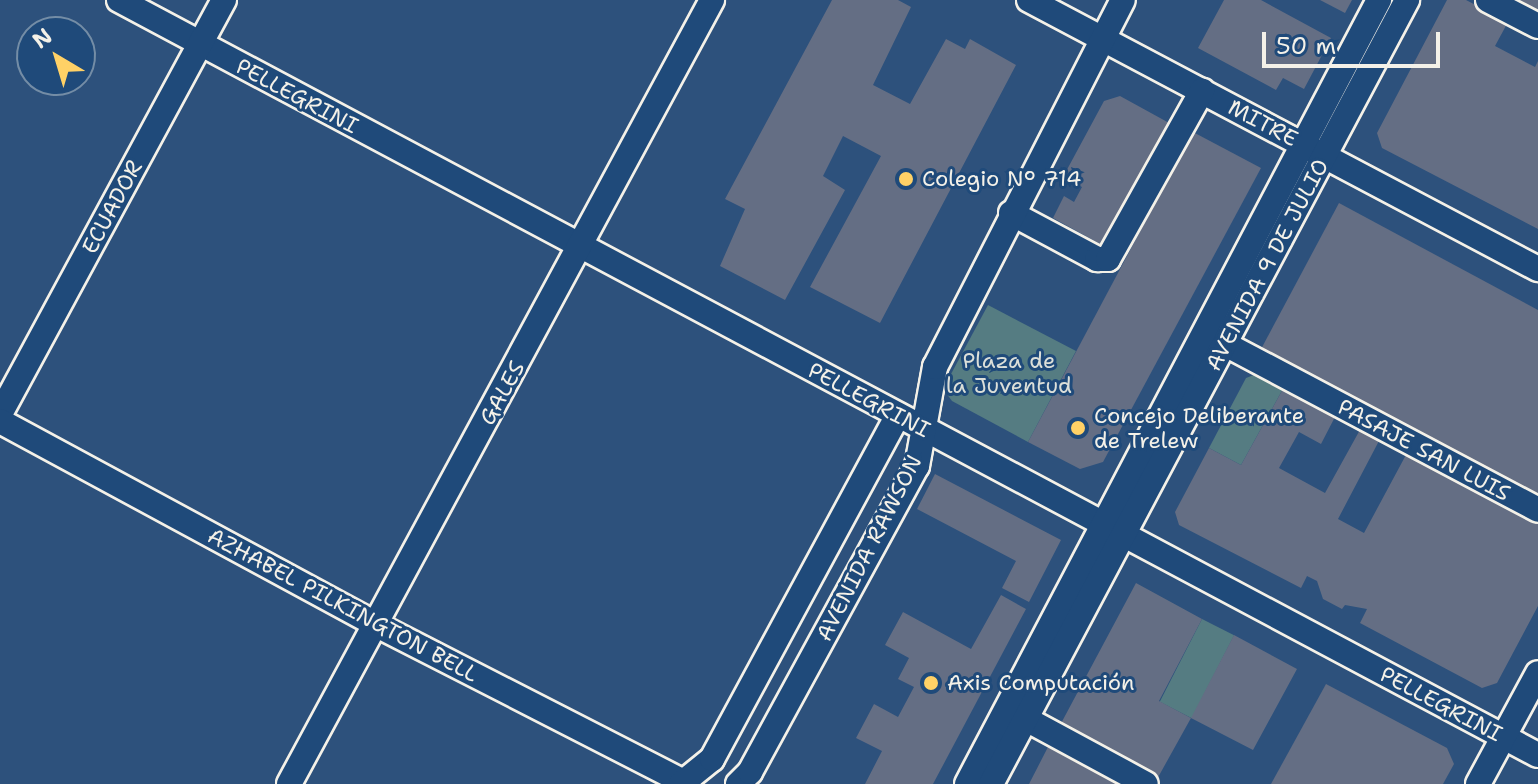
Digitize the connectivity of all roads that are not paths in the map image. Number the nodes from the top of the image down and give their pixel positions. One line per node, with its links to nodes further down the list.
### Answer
1 (119, 0): 11 (street, PELLEGRINI)
2 (224, 0): 11 (street, ECUADOR)
3 (712, 0): 16 (street, GALES)
4 (1029, 0): 10 (street, MITRE)
5 (1123, 0): 10 (street, AVENIDA RAWSON)
6 (1379, 0): 13 (street, AVENIDA 9 DE JULIO)
7 (1407, 0): 14 (street, AVENIDA 9 DE JULIO)
8 (1488, 0): 9 (street)
9 (1538, 26)
10 (1103, 39): 12 (street, MITRE); 15 (street, AVENIDA RAWSON)
11 (200, 44): 16 (street, PELLEGRINI); 19 (street, ECUADOR)
12 (1202, 91): 13 (street, MITRE); 15 (street)
13 (1302, 143): 14 (street, MITRE); 24 (street, AVENIDA 9 DE JULIO)
14 (1324, 155): 17 (street, MITRE); 18 (street, AVENIDA 9 DE JULIO)
15 (1011, 213): 22 (street, AVENIDA RAWSON)
16 (582, 247): 20 (street, PELLEGRINI); 25 (street, GALES)
17 (1538, 269)
18 (1225, 344): 23 (street, PASAJE SAN LUIS); 24 (street, AVENIDA 9 DE JULIO)
19 (0, 414)
20 (898, 415): 22 (street, PELLEGRINI); 30 (street, AVENIDA RAWSON)
21 (0, 421): 25 (street, AZHABEL PILKINGTON BELL)
22 (926, 430): 24 (street, PELLEGRINI); 32 (street, AVENIDA RAWSON)
23 (1538, 510)
24 (1115, 530): 27 (street, AVENIDA 9 DE JULIO); 28 (street, PELLEGRINI); 33 (street, AVENIDA 9 DE JULIO)
25 (375, 624): 30 (street, AZHABEL PILKINGTON BELL); 31 (street, GALES)
26 (1538, 673): 28 (street)
27 (1026, 719): 34 (street, AVENIDA 9 DE JULIO); 35 (street)
28 (1504, 737): 29 (street, PELLEGRINI); 36 (street)
29 (1538, 755)
30 (684, 783)
31 (289, 784)
32 (738, 784)
33 (967, 784)
34 (991, 784)
35 (1146, 784)
36 (1478, 784)

